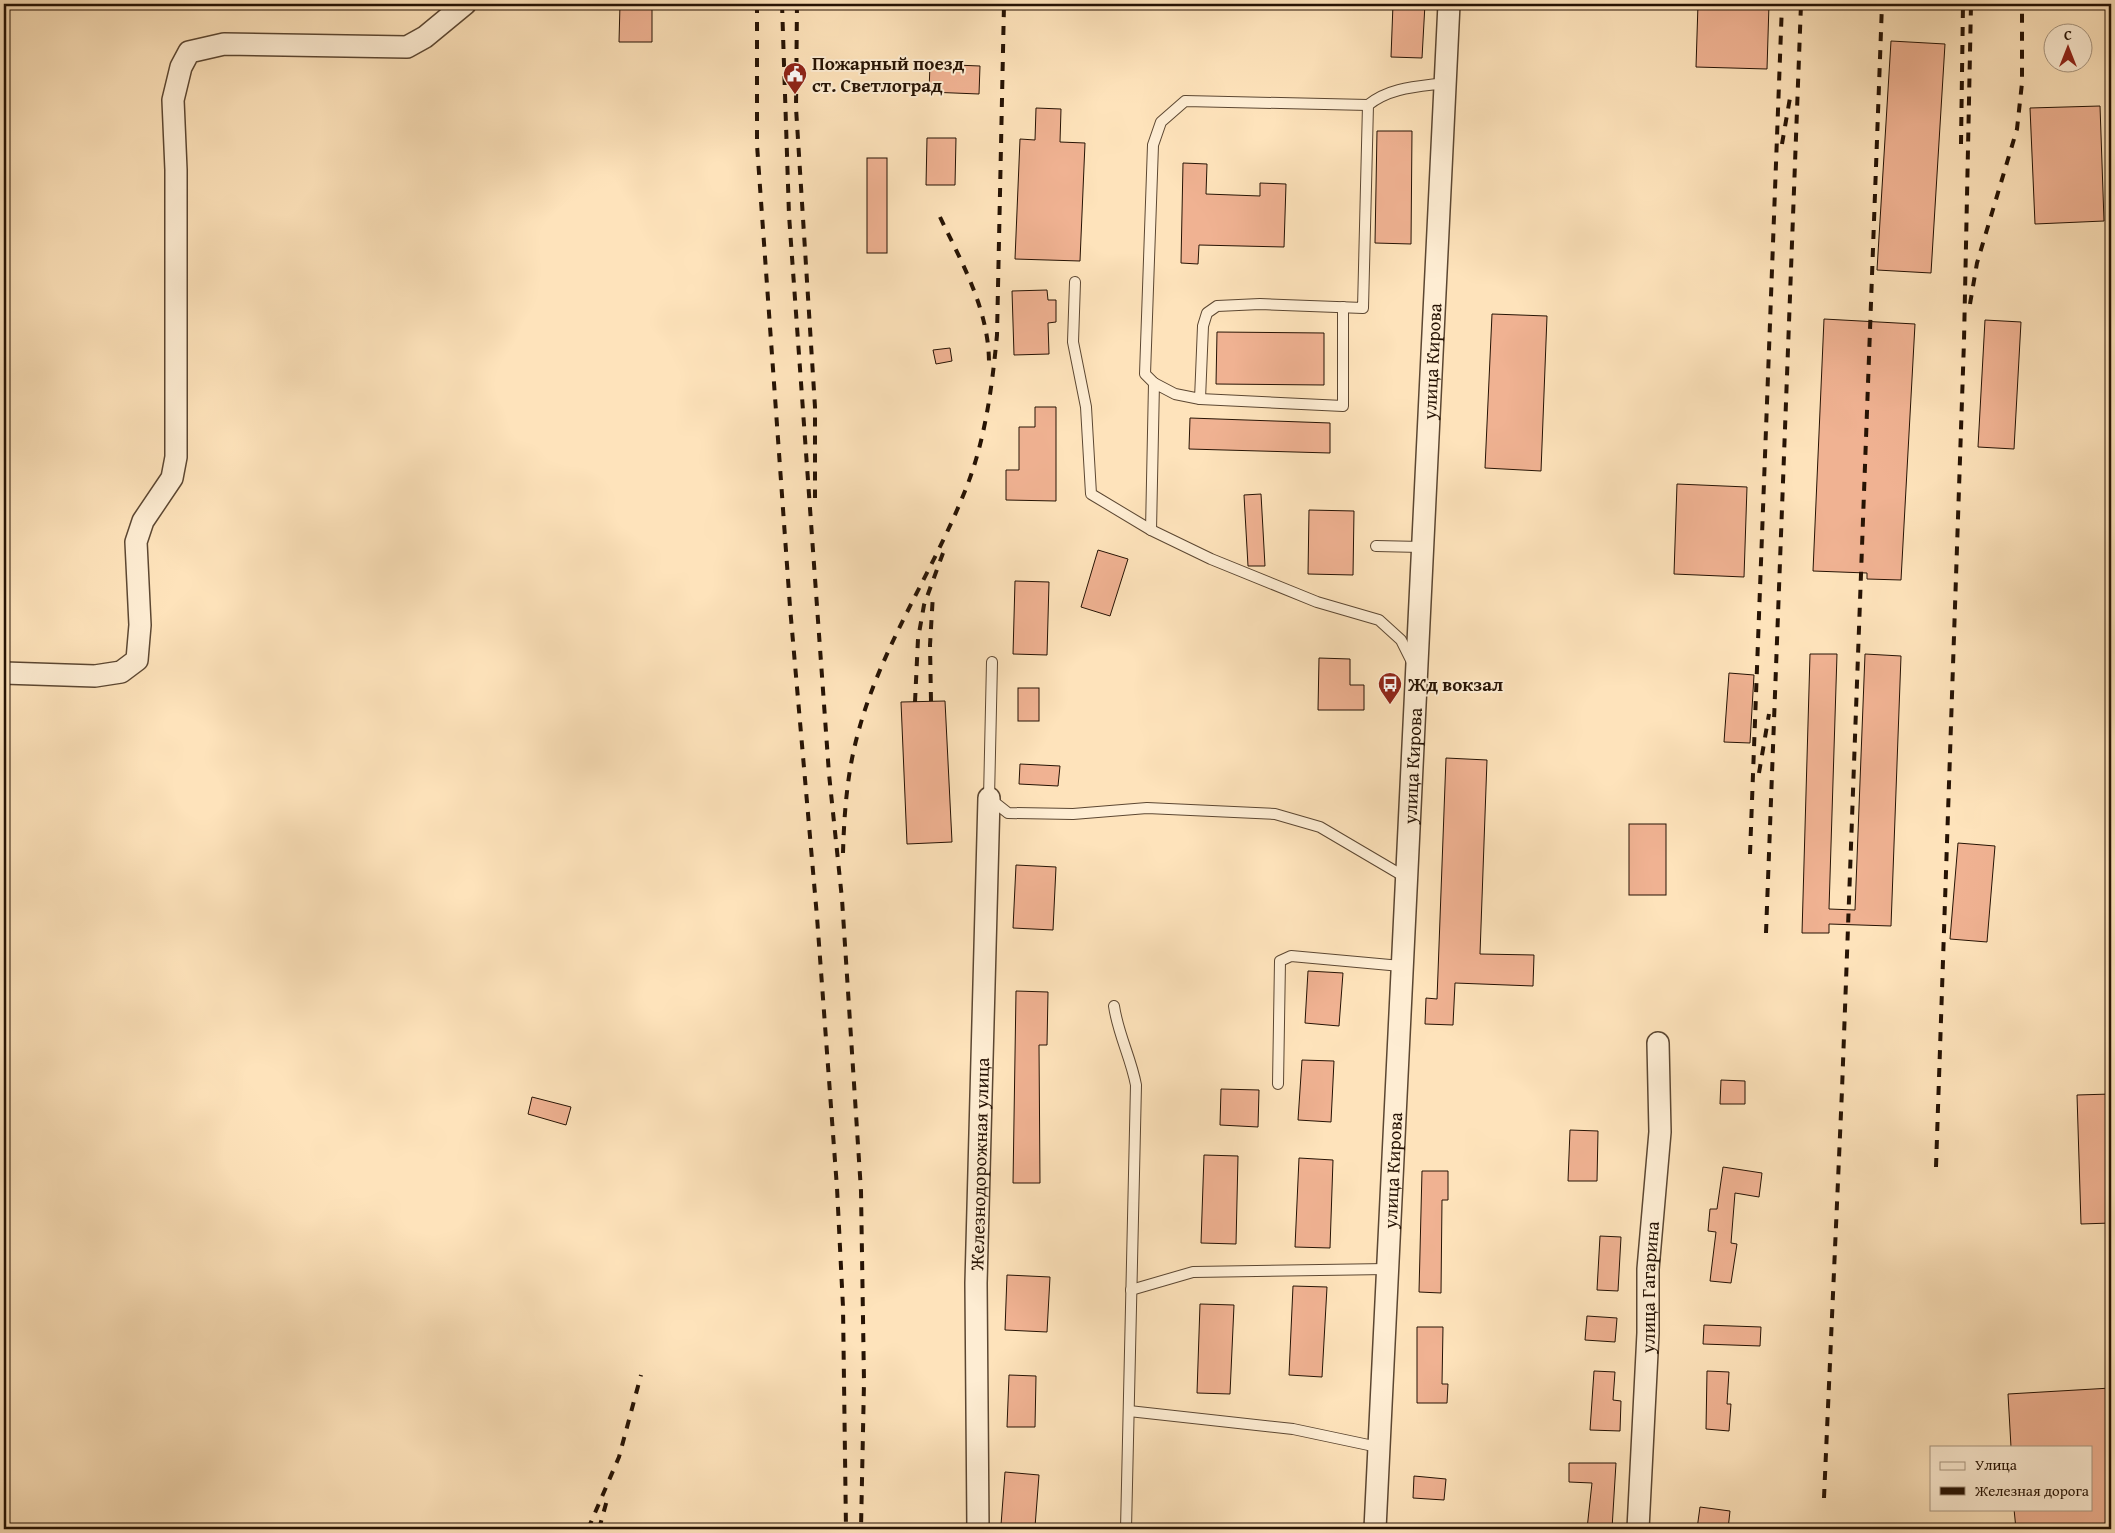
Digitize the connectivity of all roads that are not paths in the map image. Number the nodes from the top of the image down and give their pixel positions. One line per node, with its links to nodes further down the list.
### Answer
1 (465, 4): 14 (street)
2 (1448, 4): 11 (street, улица Кирова)
3 (1437, 84): 4 (lane)
4 (1368, 105): 6 (lane); 7 (lane)
5 (1075, 282): 9 (lane)
6 (1343, 307): 8 (lane); 8 (lane)
7 (1154, 383): 8 (lane); 9 (lane)
8 (1200, 399)
9 (1151, 530): 13 (lane)
10 (1376, 546): 11 (lane)
11 (1421, 547): 13 (street, улица Кирова)
12 (992, 662): 15 (lane)
13 (1415, 670): 16 (street, улица Кирова)
14 (4, 673)
15 (989, 798): 16 (lane); 25 (street, Железнодорожная улица)
16 (1405, 877): 17 (street, улица Кирова)
17 (1401, 966): 20 (lane); 21 (street, улица Кирова)
18 (1114, 1006): 22 (lane)
19 (1658, 1043): 28 (street, улица Гагарина)
20 (1278, 1084)
21 (1387, 1269): 22 (lane); 24 (street, улица Кирова)
22 (1131, 1290): 23 (lane)
23 (1129, 1411): 24 (lane); 26 (lane)
24 (1378, 1447): 27 (street, улица Кирова)
25 (978, 1529)
26 (1126, 1529)
27 (1374, 1529)
28 (1638, 1529)

